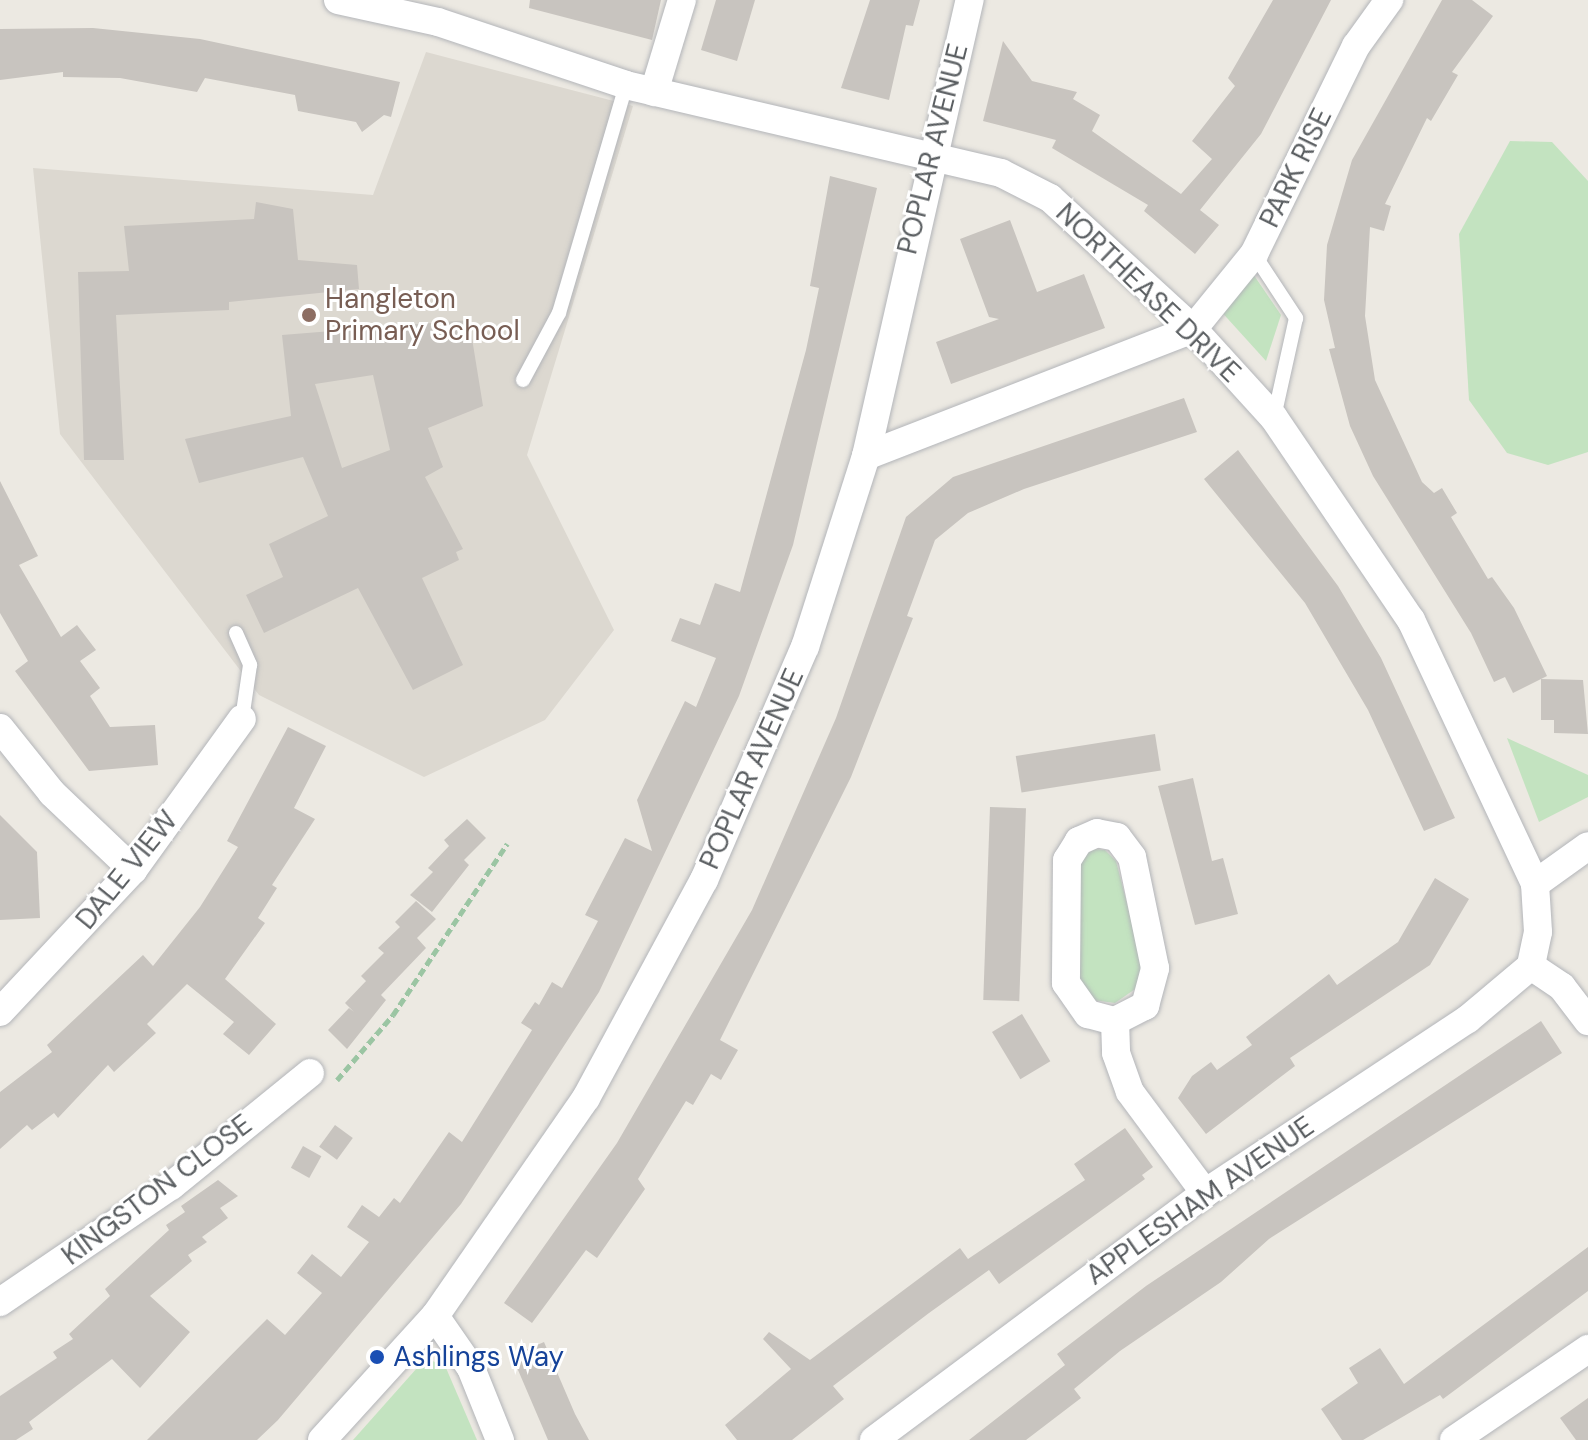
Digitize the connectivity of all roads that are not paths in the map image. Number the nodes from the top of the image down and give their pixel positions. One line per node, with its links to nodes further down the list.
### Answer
1 (338, 0): 5 (street, NORTHEASE DRIVE)
2 (682, 0): 7 (street)
3 (970, 0): 8 (street, POPLAR AVENUE)
4 (1389, 0): 9 (street, PARK RISE)
5 (442, 11): 6 (street, NORTHEASE DRIVE)
6 (626, 85): 7 (street, NORTHEASE DRIVE); 11 (lane)
7 (654, 92): 8 (street, NORTHEASE DRIVE)
8 (930, 156): 10 (street, NORTHEASE DRIVE); 13 (street, POPLAR AVENUE)
9 (1254, 254): 10 (street, PARK RISE); 12 (lane)
10 (1193, 329): 12 (street, NORTHEASE DRIVE); 13 (street)
11 (523, 380)
12 (1274, 418): 19 (street, NORTHEASE DRIVE)
13 (866, 456): 27 (street, POPLAR AVENUE)
14 (236, 633): 15 (lane)
15 (242, 719): 18 (street, DALE VIEW)
16 (0, 728): 18 (street)
17 (1588, 846): 19 (street)
18 (133, 870): 21 (street, DALE VIEW)
19 (1535, 884): 20 (street, NORTHEASE DRIVE)
20 (1531, 966): 23 (street); 25 (street, APPLESHAM AVENUE)
21 (0, 1012)
22 (1115, 1021): 22 (street); 25 (street)
23 (1588, 1021)
24 (310, 1073): 26 (street, KINGSTON CLOSE)
25 (1205, 1193): 31 (street, APPLESHAM AVENUE)
26 (0, 1302)
27 (435, 1316): 29 (street, POPLAR AVENUE); 30 (street)
28 (1588, 1349): 32 (street)
29 (322, 1440)
30 (500, 1440)
31 (874, 1440)
32 (1454, 1440)

